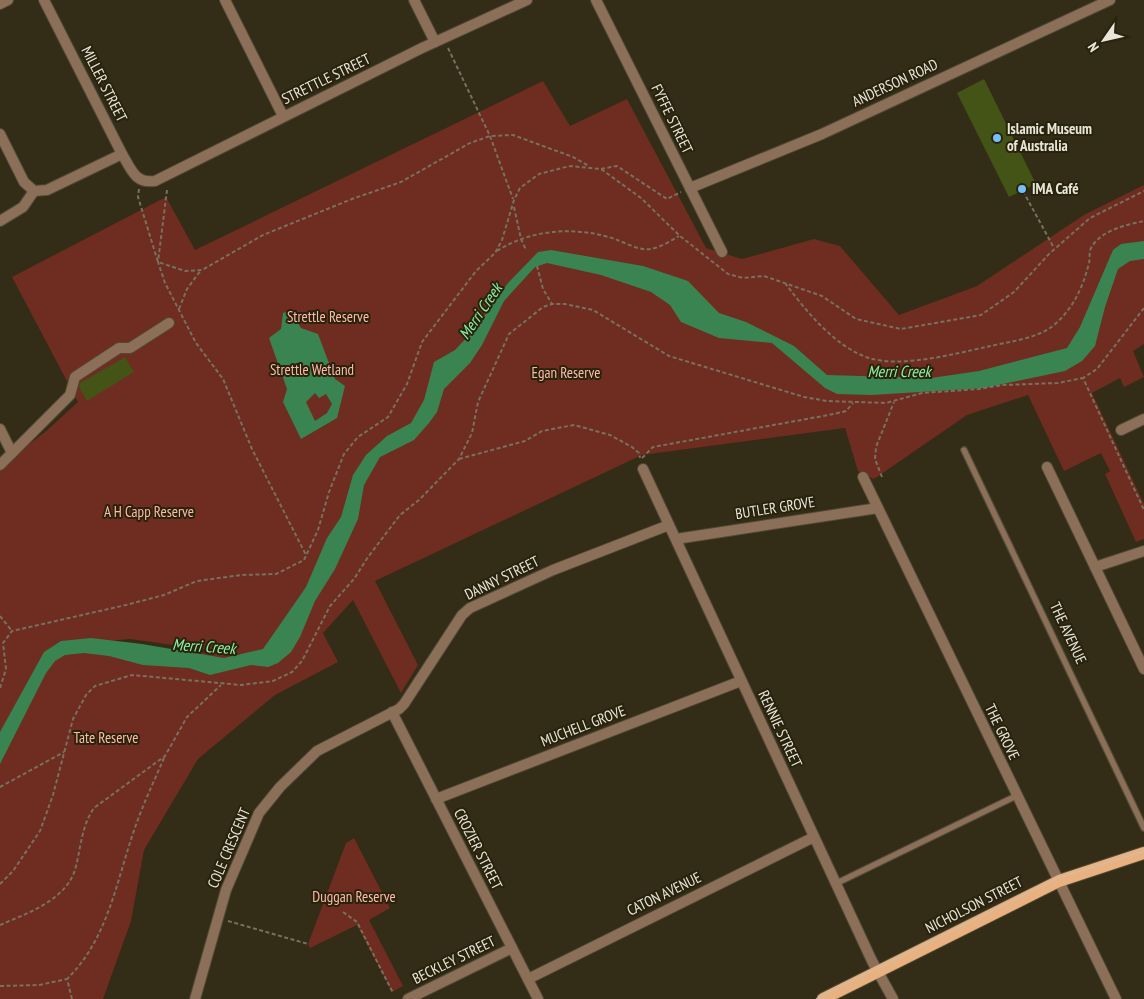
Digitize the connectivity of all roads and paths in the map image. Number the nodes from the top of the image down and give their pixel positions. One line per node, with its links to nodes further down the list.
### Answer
1 (8, 0): 9 (street)
2 (44, 0): 15 (street, MILLER STREET)
3 (225, 0): 12 (street)
4 (414, 0): 11 (street)
5 (515, 0): 10 (street)
6 (527, 0): 10 (street, STRETTLE STREET)
7 (596, 0): 19 (street, FYFFE STREET)
8 (1110, 0): 19 (street, ANDERSON ROAD)
9 (0, 4)
10 (505, 10): 11 (street, STRETTLE STREET)
11 (439, 40): 12 (street, STRETTLE STREET); 14 (path)
12 (283, 116): 18 (street, STRETTLE STREET)
13 (0, 134): 23 (street)
14 (490, 136): 16 (path); 24 (path); 36 (path)
15 (122, 154): 18 (street, MILLER STREET); 23 (street)
16 (591, 167): 17 (path); 24 (path)
17 (601, 169): 19 (path); 28 (path)
18 (139, 180): 34 (path)
19 (690, 188): 32 (street, FYFFE STREET)
20 (167, 190): 34 (path)
21 (1023, 191): 30 (path)
22 (1144, 191): 30 (path)
23 (34, 192): 26 (street)
24 (514, 200): 25 (path)
25 (513, 205): 29 (path); 33 (path)
26 (0, 221)
27 (1144, 221): 37 (path)
28 (680, 236): 29 (path); 37 (path)
29 (521, 239): 31 (path); 33 (path)
30 (1054, 249): 37 (path)
31 (526, 250)
32 (722, 252)
33 (495, 253): 61 (path)
34 (158, 262): 36 (path); 40 (path)
35 (537, 266): 38 (path)
36 (202, 270): 40 (path)
37 (785, 283)
38 (552, 304): 44 (path); 50 (path)
39 (1144, 308): 42 (path)
40 (179, 309): 61 (path)
41 (169, 324): 49 (street)
42 (1083, 378): 43 (path); 57 (path)
43 (894, 401): 44 (path); 55 (path)
44 (853, 402): 51 (path)
45 (1144, 419): 47 (street)
46 (0, 429): 49 (street)
47 (1121, 430)
48 (964, 450): 75 (lane, THE AVENUE)
49 (12, 453): 52 (street)
50 (460, 459): 51 (path); 67 (path)
51 (642, 464): 58 (street, RENNIE STREET)
52 (0, 465)
53 (1047, 467): 62 (street)
54 (863, 477): 56 (street, THE GROVE)
55 (882, 477)
56 (878, 508): 59 (street, BUTLER GROVE); 73 (street, THE GROVE)
57 (1144, 510)
58 (669, 525): 59 (street, RENNIE STREET); 69 (street, DANNY STREET)
59 (676, 539): 66 (street, RENNIE STREET)
60 (1144, 551): 62 (street)
61 (306, 554): 64 (path)
62 (1095, 567): 65 (street)
63 (0, 616): 64 (path)
64 (12, 631): 68 (path)
65 (1144, 669)
66 (741, 682): 74 (street, MUCHELL GROVE); 76 (street, RENNIE STREET)
67 (221, 685): 70 (path); 71 (path)
68 (0, 688)
69 (392, 712): 74 (street, CROZIER STREET); 82 (street, COLE CRESCENT)
70 (64, 752): 72 (path); 79 (path)
71 (165, 756): 83 (path); 87 (path)
72 (0, 787)
73 (1016, 796): 78 (street, THE GROVE); 80 (lane)
74 (436, 799): 85 (street, CROZIER STREET)
75 (1144, 828)
76 (814, 838): 80 (street, RENNIE STREET); 88 (street, CATON AVENUE)
77 (1144, 853): 78 (main road, NICHOLSON STREET)
78 (1059, 881): 86 (main road, NICHOLSON STREET); 97 (street, THE GROVE)
79 (0, 884)
80 (836, 884): 86 (street, RENNIE STREET)
81 (343, 912): 90 (path)
82 (218, 918): 84 (path); 92 (street, COLE CRESCENT)
83 (0, 925)
84 (308, 944)
85 (512, 948): 88 (street, CROZIER STREET); 93 (street, BECKLEY STREET)
86 (878, 972): 95 (main road, NICHOLSON STREET); 96 (street, RENNIE STREET)
87 (67, 979): 89 (path); 91 (path)
88 (528, 979): 94 (street, CROZIER STREET)
89 (0, 986)
90 (393, 993)
91 (72, 999)
92 (195, 999)
93 (408, 999)
94 (538, 999)
95 (823, 999)
96 (893, 999)
97 (1116, 999)

